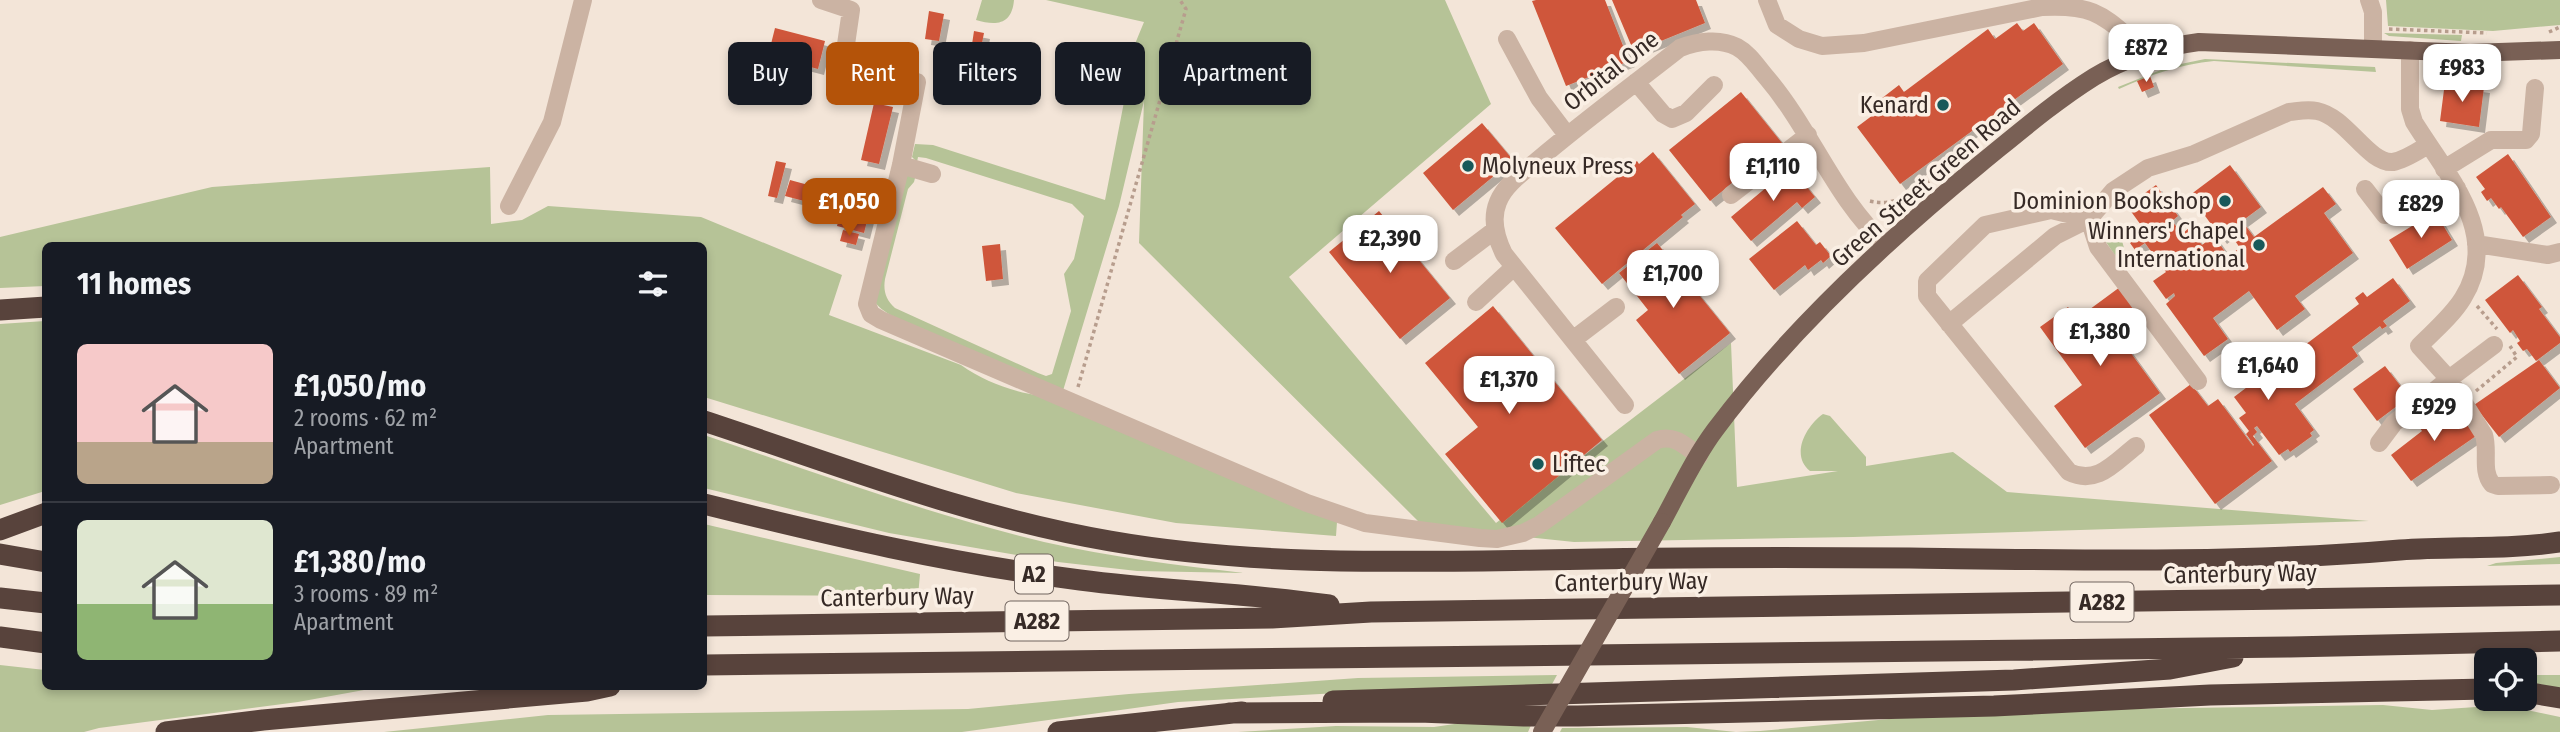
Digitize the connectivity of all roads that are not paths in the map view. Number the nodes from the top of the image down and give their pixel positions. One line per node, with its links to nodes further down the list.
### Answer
1 (583, 0): 22 (street)
2 (821, 0): 16 (street)
3 (1767, 0): 9 (street)
4 (2369, 0): 6 (street)
5 (1507, 39): 13 (street)
6 (2373, 48): 7 (main road, Green Street Green Road); 9 (main road, Green Street Green Road)
7 (2410, 50): 8 (main road, Green Street Green Road); 15 (street)
8 (2560, 50)
9 (2147, 52): 26 (main road, Green Street Green Road)
10 (1636, 82): 11 (street); 13 (street, Orbital One); 14 (street, Orbital One)
11 (1714, 85)
12 (2536, 88): 17 (street)
13 (1567, 135): 24 (street, Orbital One)
14 (1808, 135): 21 (street); 26 (street, Orbital One)
15 (2428, 145): 17 (street); 23 (street)
16 (901, 165): 18 (street); 43 (street)
17 (2444, 169): 19 (street)
18 (932, 174)
19 (2457, 188): 20 (street); 25 (street)
20 (2365, 190)
21 (1731, 195)
22 (509, 206)
23 (2089, 219): 34 (street); 34 (street); 38 (street)
24 (1495, 230): 28 (street); 29 (street)
25 (2476, 244): 27 (street); 37 (street)
26 (1886, 245): 43 (main road, Green Street Green Road)
27 (2560, 252)
28 (1454, 261)
29 (1514, 267): 30 (street); 35 (street)
30 (1476, 302)
31 (42, 307): 33 (highway)
32 (1616, 307): 35 (street)
33 (0, 310)
34 (1949, 324): 42 (street)
35 (1574, 339): 39 (street)
36 (2494, 345): 37 (street)
37 (2449, 379): 41 (street); 44 (street)
38 (2198, 381)
39 (1625, 405)
40 (707, 422): 48 (highway)
41 (2379, 443)
42 (2136, 446)
43 (1699, 456): 68 (main road, Green Street Green Road, bridge)
44 (2551, 485)
45 (707, 505): 54 (highway, A2)
46 (42, 514): 47 (highway)
47 (0, 530)
48 (2560, 542)
49 (0, 554): 50 (highway)
50 (42, 561)
51 (2560, 595): 54 (highway, Canterbury Way / A282)
52 (0, 598): 53 (highway)
53 (42, 603)
54 (1371, 612): 55 (highway, Canterbury Way / A282)
55 (707, 625)
56 (0, 638): 58 (highway)
57 (2560, 641): 59 (highway, A282)
58 (42, 643)
59 (2290, 647): 60 (highway, A282); 65 (highway)
60 (707, 665)
61 (2474, 689): 65 (highway)
62 (592, 690): 66 (highway)
63 (2537, 694): 64 (highway)
64 (2560, 698)
65 (1229, 713): 67 (highway)
66 (166, 732)
67 (1058, 732)
68 (1542, 732)

